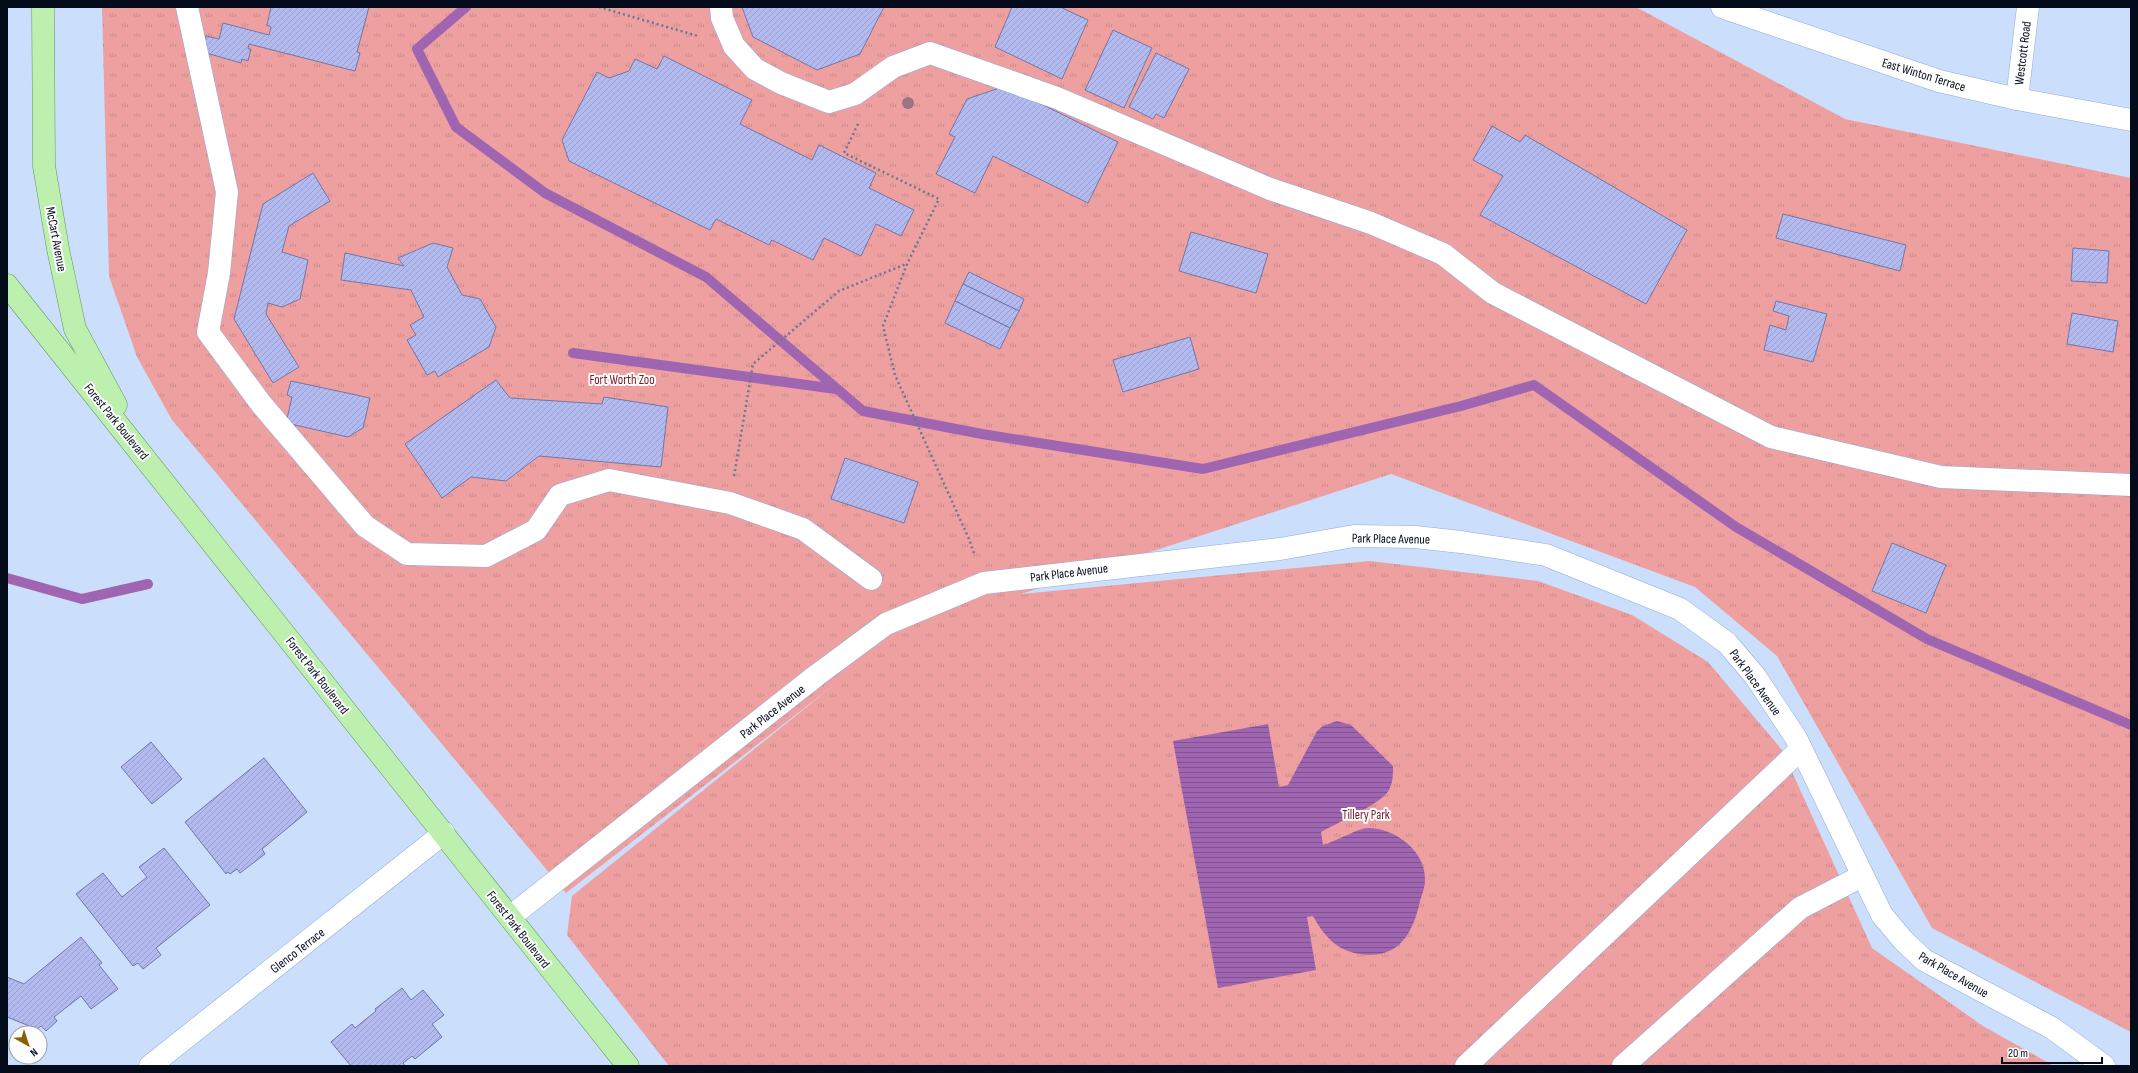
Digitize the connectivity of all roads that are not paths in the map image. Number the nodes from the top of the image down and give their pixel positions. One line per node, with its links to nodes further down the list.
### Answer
1 (42, 7): 9 (main road, McCart Avenue)
2 (187, 7): 11 (street)
3 (721, 7): 10 (street)
4 (1722, 7): 6 (street, East Winton Terrace)
5 (2028, 7): 6 (street, Westcott Road)
6 (2017, 99): 7 (street, East Winton Terrace)
7 (2131, 120)
8 (7, 285): 9 (main road, Forest Park Boulevard)
9 (143, 454): 13 (main road, Forest Park Boulevard)
10 (2131, 485)
11 (871, 579)
12 (1801, 749): 14 (street, Park Place Avenue); 15 (street, Park Place Avenue); 18 (street)
13 (444, 834): 15 (main road, Forest Park Boulevard); 16 (street, Glenco Terrace)
14 (1862, 876): 19 (street); 20 (street, Park Place Avenue)
15 (510, 917): 17 (main road, Forest Park Boulevard)
16 (150, 1066)
17 (628, 1066)
18 (1466, 1066)
19 (1623, 1066)
20 (2104, 1066)

